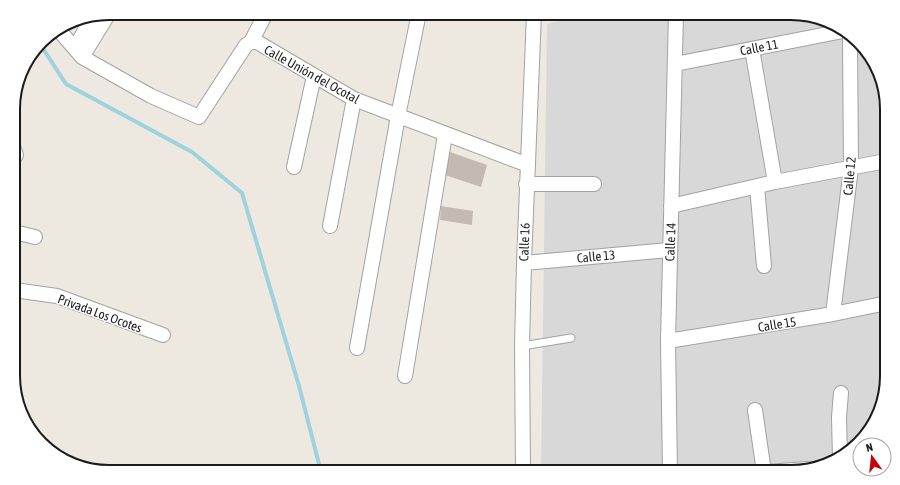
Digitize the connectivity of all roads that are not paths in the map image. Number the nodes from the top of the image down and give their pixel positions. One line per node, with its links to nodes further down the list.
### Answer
1 (103, 20): 12 (street)
2 (262, 20): 9 (street)
3 (418, 20): 16 (street)
4 (534, 20): 19 (street, Calle 16)
5 (676, 20): 13 (street, Calle 14)
6 (90, 22): 12 (street)
7 (836, 32): 11 (street, Calle 11)
8 (62, 34): 12 (street, Calle Unión del Ocotal)
9 (250, 42): 12 (street, Calle Unión del Ocotal); 14 (street, Calle Unión del Ocotal)
10 (850, 42): 21 (street, Calle 12)
11 (752, 49): 13 (street, Calle 11); 22 (street)
12 (78, 52)
13 (675, 64): 26 (street, Calle 14)
14 (314, 76): 15 (street, Calle Unión del Ocotal); 20 (street)
15 (354, 99): 16 (street, Calle Unión del Ocotal); 27 (street)
16 (398, 116): 17 (street, Calle Unión del Ocotal); 40 (street)
17 (444, 135): 19 (street, Calle Unión del Ocotal); 41 (street)
18 (880, 162): 21 (street)
19 (528, 165): 23 (street, Calle 16)
20 (294, 167)
21 (851, 168): 22 (street); 35 (street, Calle 12)
22 (775, 182): 25 (street)
23 (526, 184): 24 (street); 31 (street, Calle 16)
24 (594, 184)
25 (757, 186): 26 (street); 32 (street)
26 (672, 206): 30 (street, Calle 14)
27 (330, 226)
28 (20, 233): 29 (street)
29 (35, 237)
30 (669, 250): 31 (street, Calle 13); 38 (street, Calle 14)
31 (524, 263): 39 (street, Calle 16)
32 (764, 266)
33 (20, 291): 36 (street, Privada Los Ocotes)
34 (880, 304): 35 (street, Calle 15)
35 (834, 314): 38 (street, Calle 15)
36 (162, 335)
37 (571, 338): 39 (lane)
38 (668, 341): 46 (street, Calle 14)
39 (522, 346): 45 (street, Calle 16)
40 (357, 348)
41 (405, 376)
42 (840, 393): 44 (street)
43 (755, 410): 47 (street)
44 (840, 450)
45 (523, 465)
46 (670, 465)
47 (763, 465)

